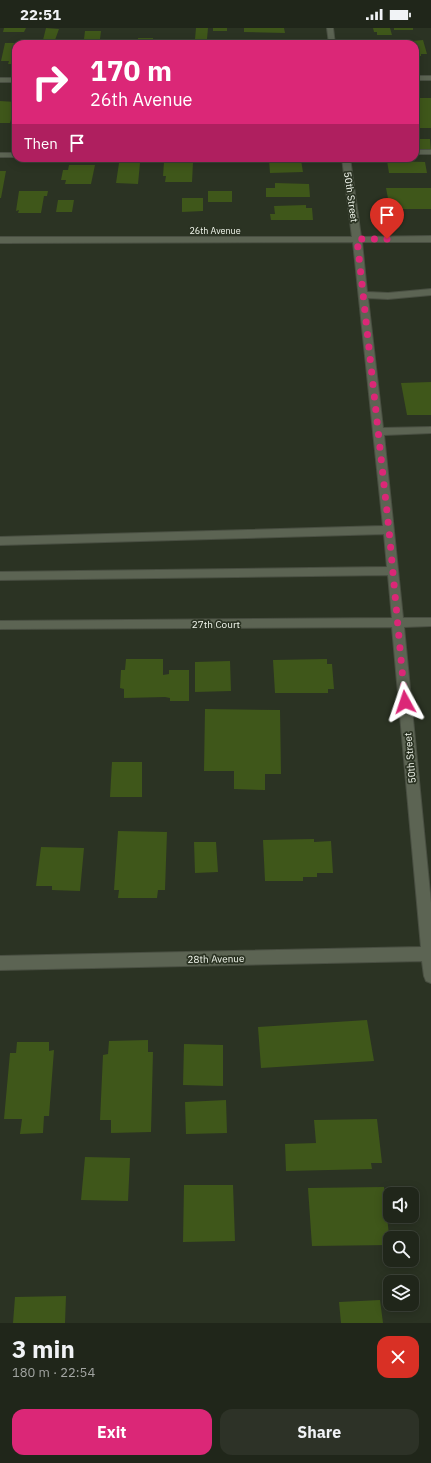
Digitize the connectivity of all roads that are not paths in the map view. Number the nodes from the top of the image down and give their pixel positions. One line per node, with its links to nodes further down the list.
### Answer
1 (330, 28): 2 (street)
2 (332, 40)
3 (419, 78): 4 (street)
4 (431, 78)
5 (0, 80): 6 (street)
6 (12, 80)
7 (419, 152): 8 (street)
8 (431, 152)
9 (12, 154): 10 (street)
10 (0, 155)
11 (347, 162): 12 (street, 50th Street)
12 (357, 239): 13 (street, 26th Avenue); 14 (street, 26th Avenue); 16 (street, 50th Street)
13 (431, 239)
14 (0, 240)
15 (431, 292): 16 (street)
16 (363, 295): 18 (street, 50th Street)
17 (431, 430): 18 (street)
18 (378, 432): 19 (street, 50th Street)
19 (389, 530): 20 (street); 21 (street, 50th Street)
20 (0, 541)
21 (393, 571): 22 (street); 24 (street, 50th Street)
22 (0, 576)
23 (431, 622): 24 (street, 27th Court)
24 (398, 623): 25 (street, 27th Court); 26 (street, 50th Street)
25 (0, 624)
26 (430, 954): 27 (street, 28th Avenue); 28 (street, 50th Street)
27 (0, 963)
28 (431, 976)

